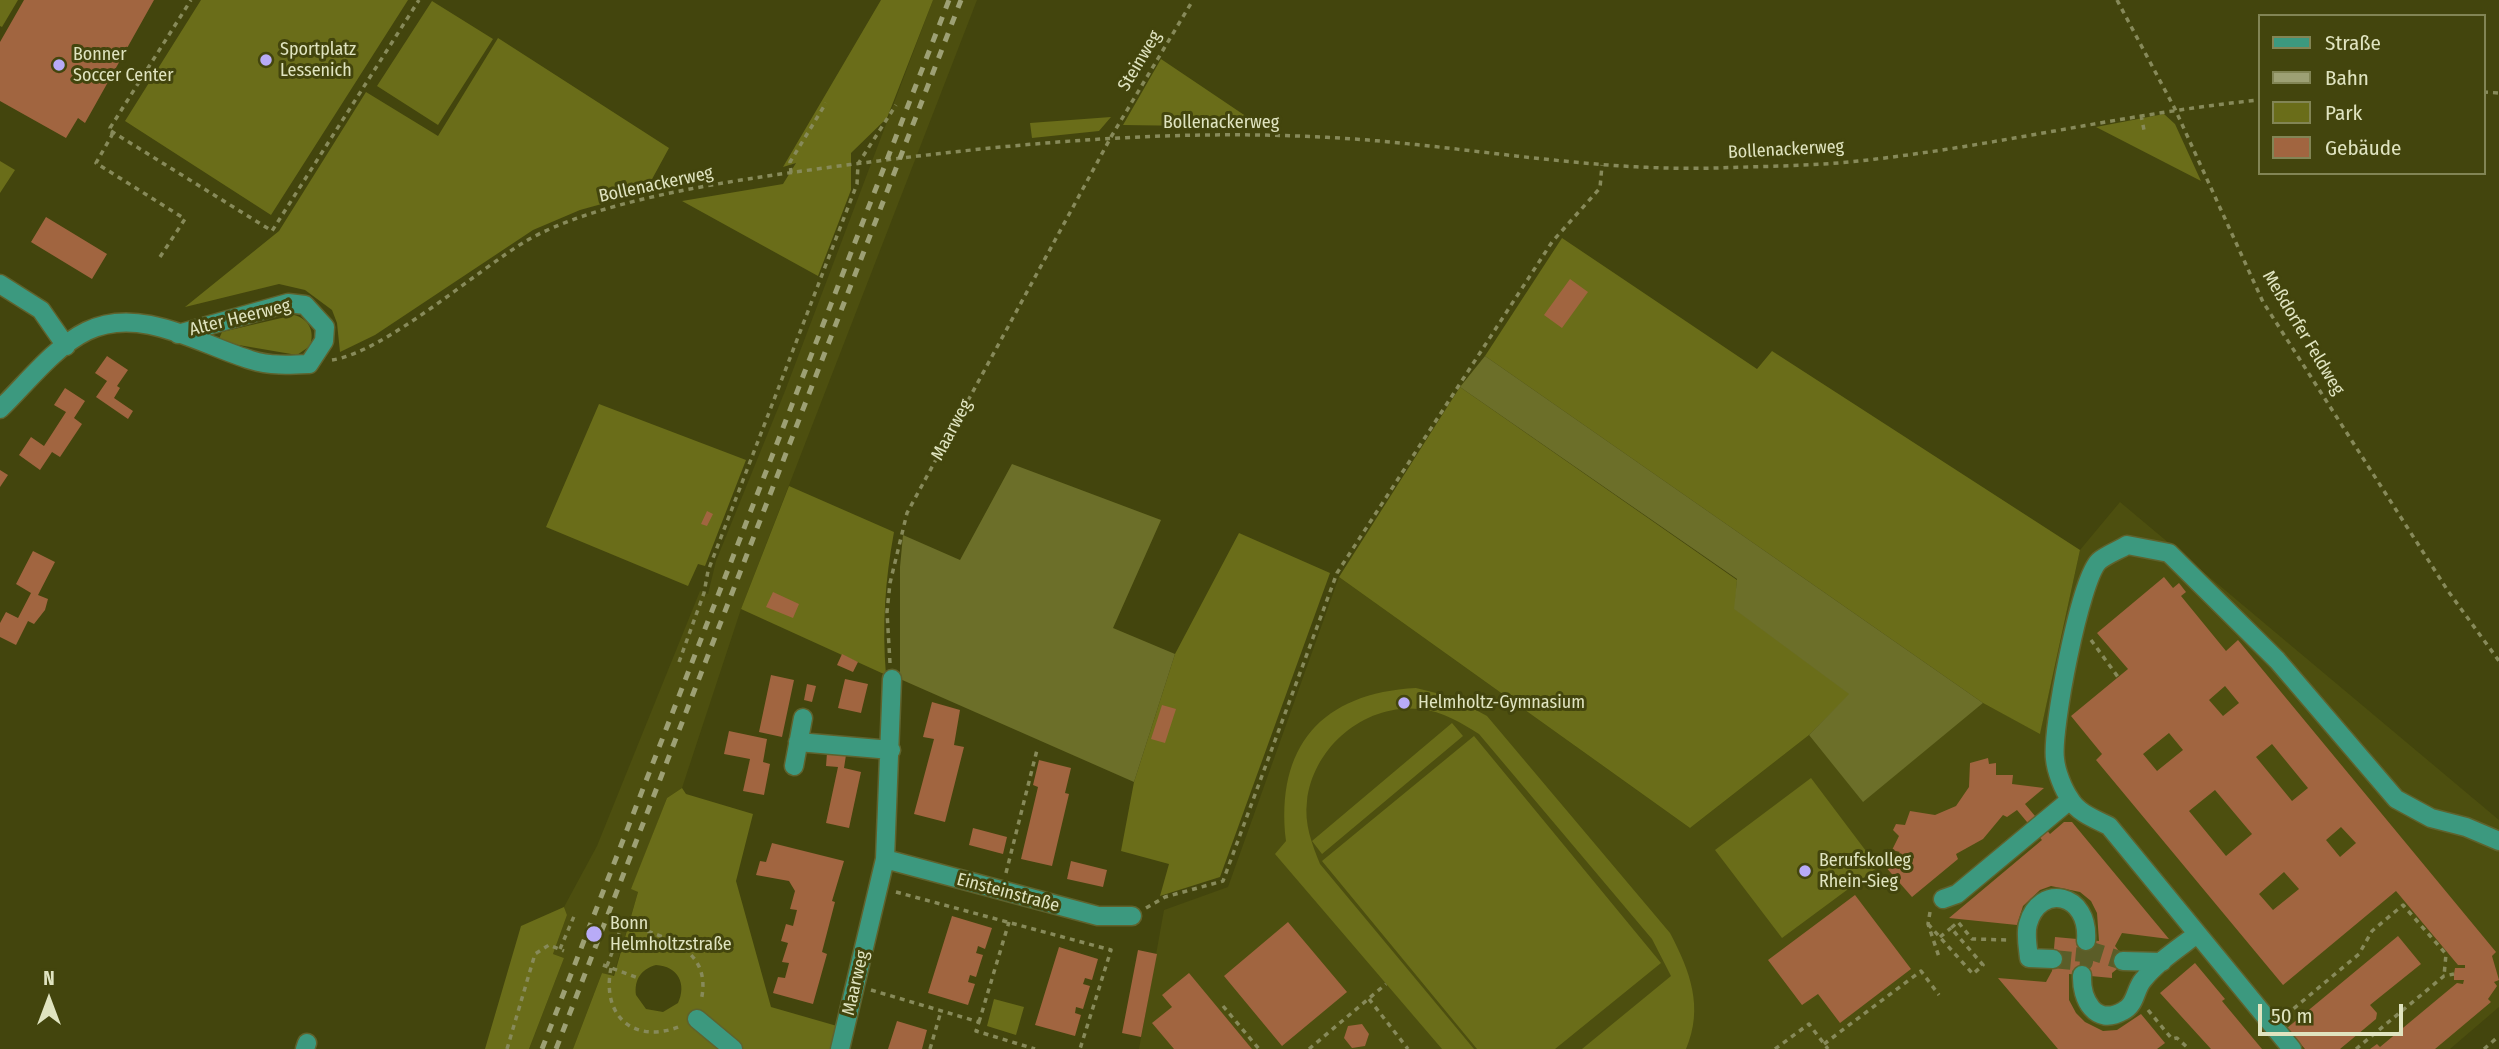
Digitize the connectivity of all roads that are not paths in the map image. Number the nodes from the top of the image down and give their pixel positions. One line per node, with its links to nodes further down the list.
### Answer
1 (0, 284): 3 (street)
2 (178, 334): 2 (street, Alter Heerweg); 3 (street, Alter Heerweg)
3 (66, 346): 4 (street, Alter Heerweg)
4 (0, 409)
5 (892, 679): 8 (street, Maarweg)
6 (803, 718): 7 (street)
7 (799, 742): 8 (street); 9 (street)
8 (891, 750): 12 (street, Maarweg)
9 (794, 766)
10 (2070, 800): 11 (street); 13 (street); 15 (street)
11 (2496, 842)
12 (891, 861): 14 (street, Einsteinstraße); 23 (street, Maarweg)
13 (1942, 899)
14 (1132, 916)
15 (2197, 934): 19 (street); 24 (street)
16 (2086, 941): 17 (street)
17 (2053, 959)
18 (2123, 961): 19 (street)
19 (2162, 962): 20 (street)
20 (2082, 975)
21 (694, 1016): 22 (street)
22 (733, 1049)
23 (840, 1049)
24 (2292, 1049)

